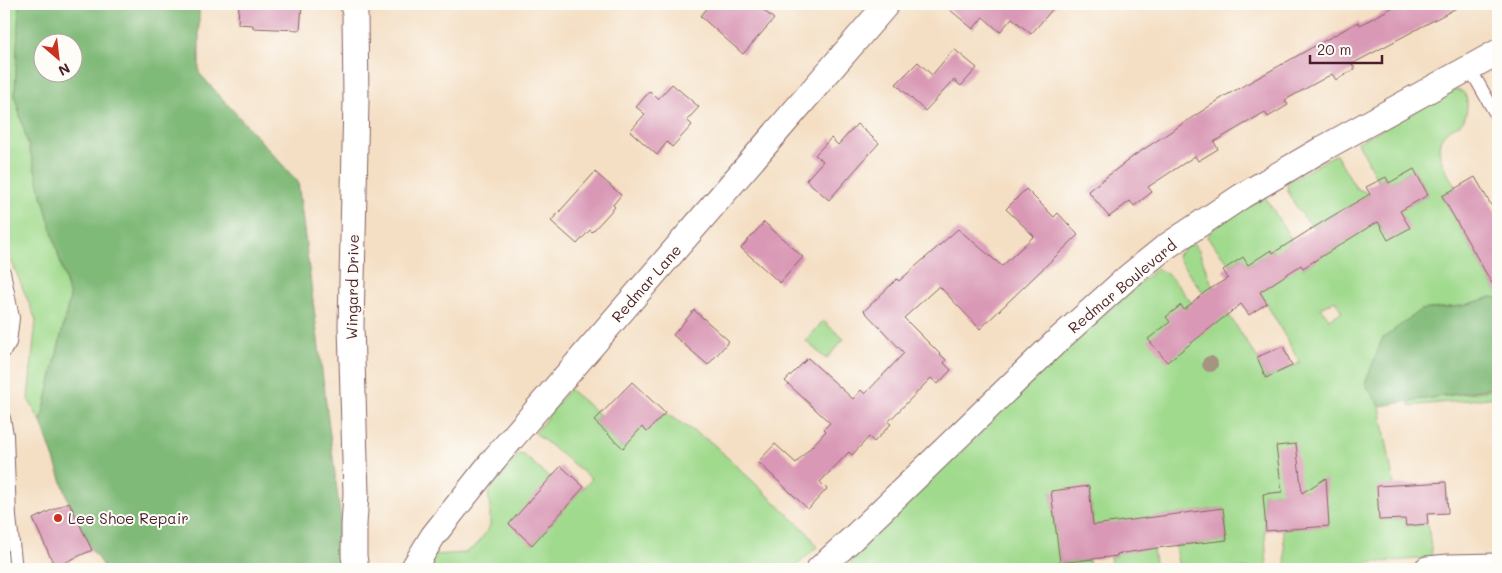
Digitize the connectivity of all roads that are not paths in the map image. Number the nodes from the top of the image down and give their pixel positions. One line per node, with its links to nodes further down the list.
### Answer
1 (353, 4): 11 (street, Wingard Drive)
2 (888, 4): 12 (street, Redmar Lane)
3 (1498, 52): 4 (street, Redmar Boulevard)
4 (1470, 67): 5 (lane); 13 (street, Redmar Boulevard)
5 (1498, 118)
6 (4, 272): 7 (lane)
7 (4, 352)
8 (4, 418): 10 (lane)
9 (1498, 566): 14 (street)
10 (16, 569)
11 (356, 569)
12 (413, 569)
13 (819, 569)
14 (1427, 569)

